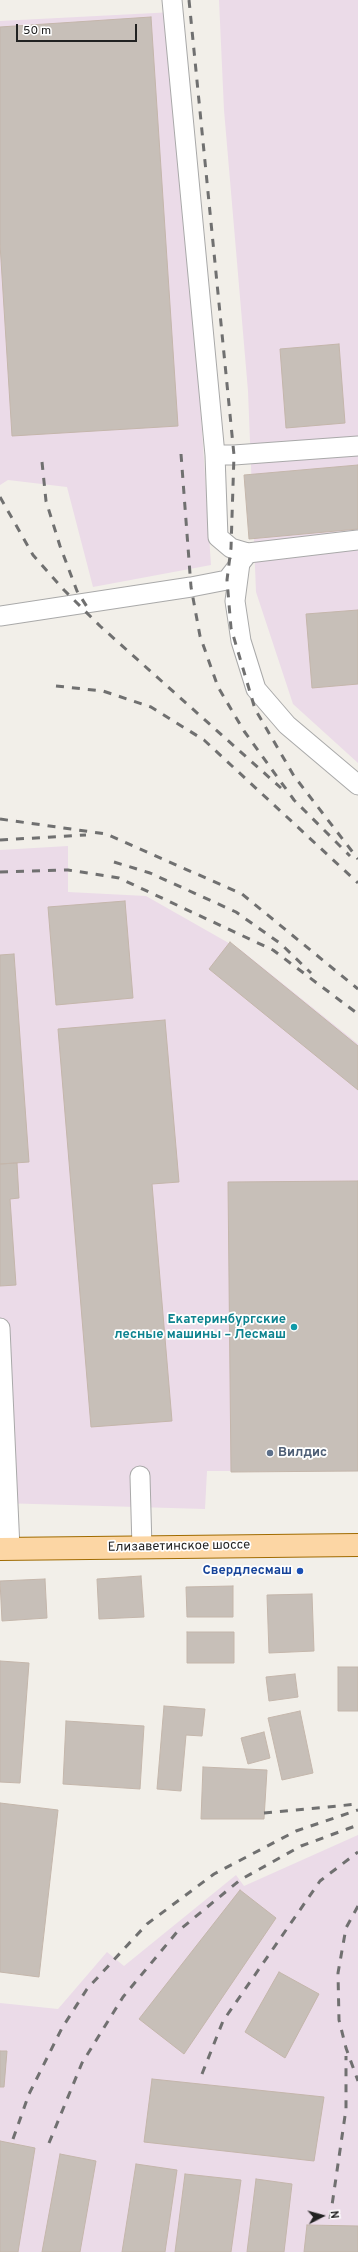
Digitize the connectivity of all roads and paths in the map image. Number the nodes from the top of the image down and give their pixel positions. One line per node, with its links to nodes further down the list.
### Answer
1 (172, 0): 3 (lane)
2 (358, 446): 3 (lane)
3 (215, 455): 5 (lane)
4 (358, 540): 5 (lane)
5 (244, 558): 6 (lane); 7 (lane)
6 (0, 616)
7 (358, 785)
8 (0, 1328): 12 (lane)
9 (140, 1476): 11 (lane)
10 (358, 1545): 11 (main road, Елизаветинское шоссе)
11 (142, 1548): 12 (main road, Елизаветинское шоссе)
12 (5, 1549)

